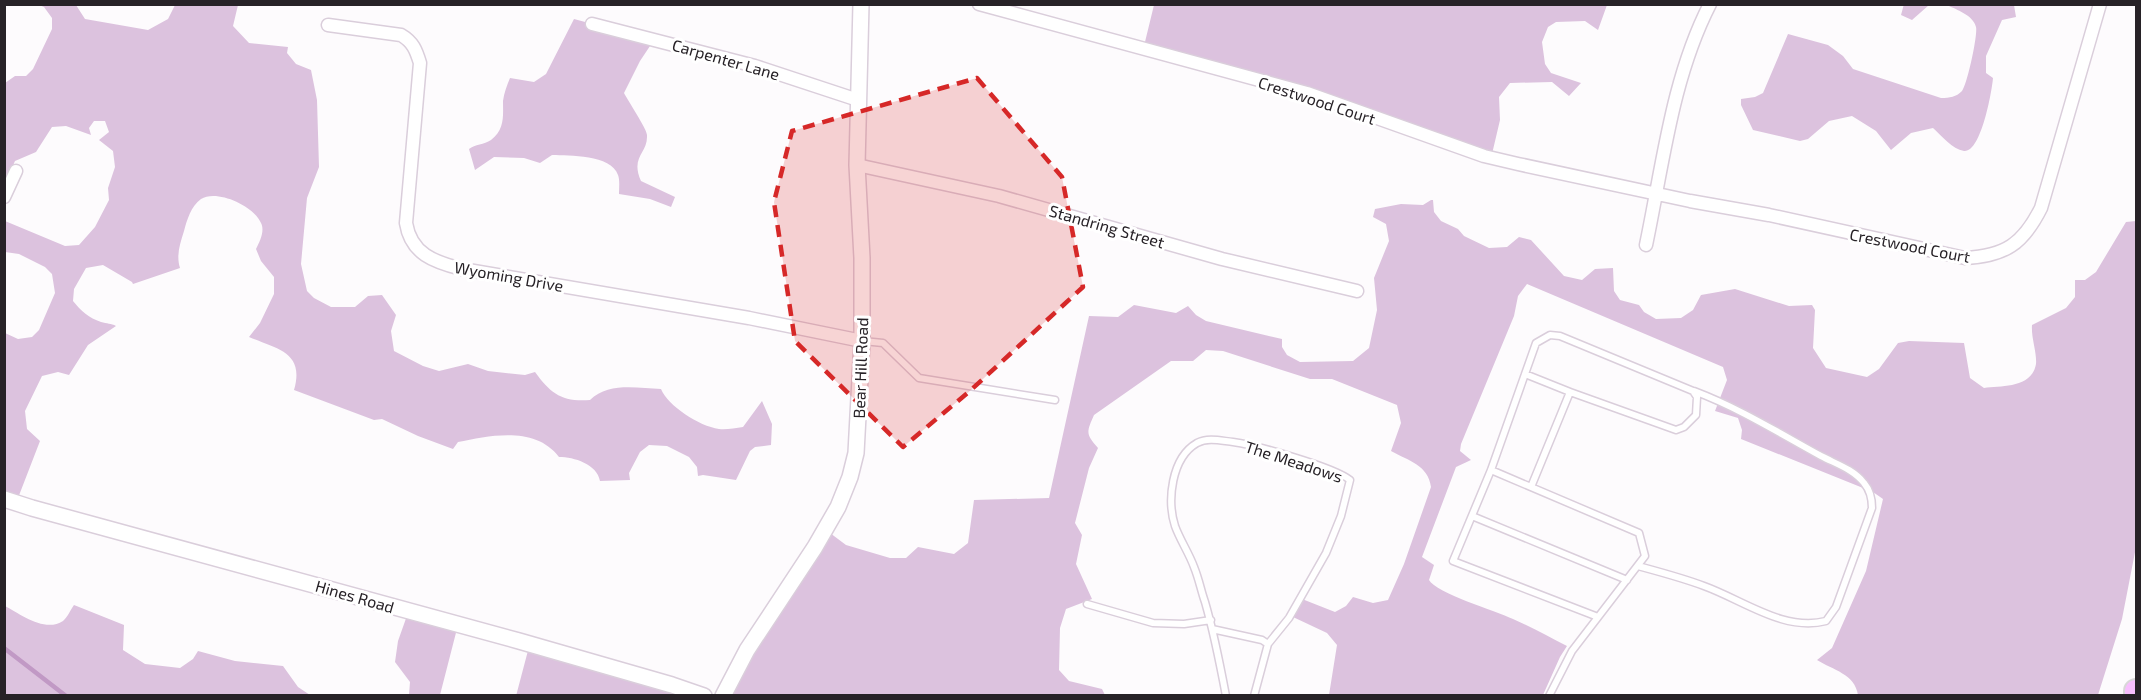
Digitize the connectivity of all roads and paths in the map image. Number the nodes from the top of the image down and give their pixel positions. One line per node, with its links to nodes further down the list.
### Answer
1 (861, 4): 7 (street, Bear Hill Road)
2 (979, 4): 10 (street, Crestwood Court)
3 (1710, 4): 10 (street)
4 (2100, 4): 10 (street, Crestwood Court)
5 (592, 24): 7 (street, Carpenter Lane)
6 (328, 26): 14 (street, Wyoming Drive)
7 (858, 100): 8 (street, Bear Hill Road)
8 (857, 165): 13 (street, Standring Street); 14 (street, Bear Hill Road)
9 (16, 171): 11 (street)
10 (1656, 194): 12 (street)
11 (4, 197)
12 (1646, 245)
13 (1357, 291)
14 (862, 341): 18 (lane); 32 (street, Bear Hill Road)
15 (1525, 374): 16 (lane); 17 (lane); 19 (lane)
16 (1693, 391): 17 (lane); 23 (lane)
17 (1570, 392): 20 (lane)
18 (1055, 400)
19 (1491, 470): 20 (lane); 22 (lane)
20 (1531, 487): 23 (lane)
21 (4, 498): 31 (street, Hines Road)
22 (1472, 516): 24 (lane); 26 (lane)
23 (1638, 566): 24 (lane)
24 (1627, 580): 26 (lane)
25 (1087, 604): 27 (lane)
26 (1598, 617): 35 (lane)
27 (1211, 620): 28 (lane, The Meadows); 29 (lane, The Meadows)
28 (1212, 629): 29 (lane); 33 (lane, The Meadows)
29 (1268, 644): 34 (lane, The Meadows)
30 (2136, 691): 36 (highway)
31 (704, 696)
32 (723, 696)
33 (1226, 696)
34 (1254, 696)
35 (1549, 696)
36 (2136, 696)

